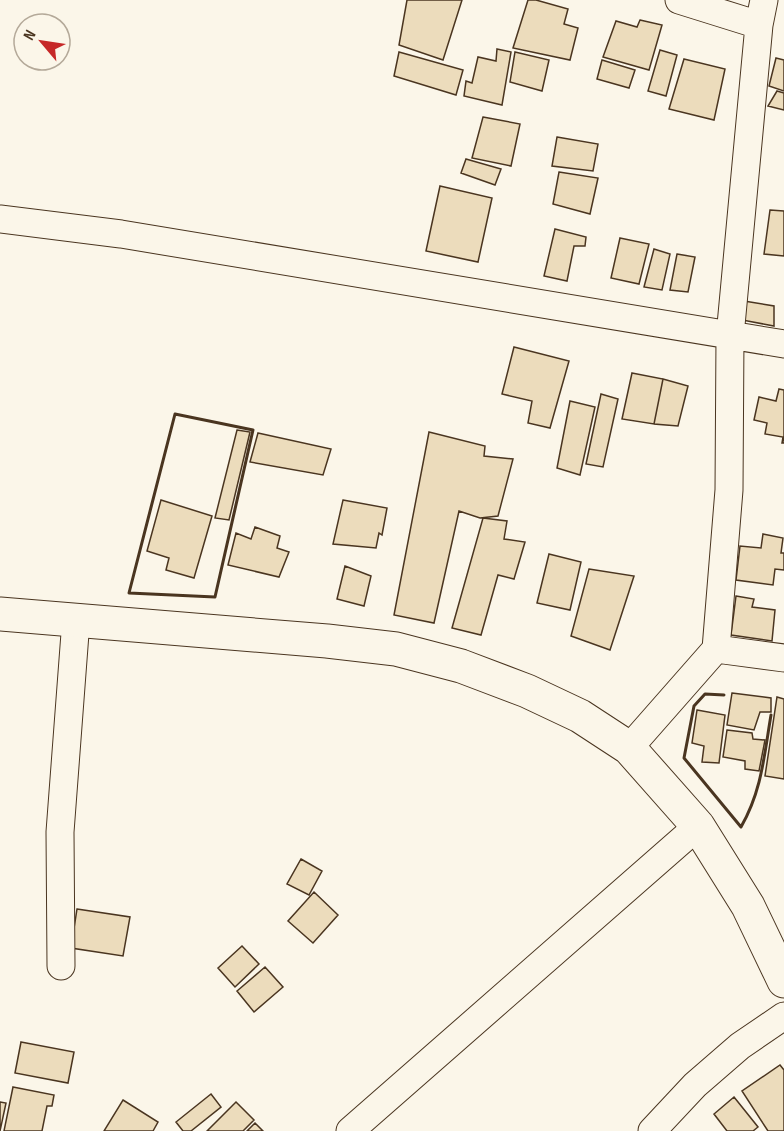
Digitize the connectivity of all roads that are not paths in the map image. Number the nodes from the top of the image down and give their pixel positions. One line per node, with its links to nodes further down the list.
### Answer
1 (679, 0): 2 (street)
2 (762, 12): 4 (street)
3 (0, 219): 4 (street)
4 (730, 336): 5 (street); 8 (street)
5 (784, 344)
6 (0, 614): 7 (street)
7 (76, 620): 10 (street); 12 (street)
8 (716, 649): 9 (street); 10 (street)
9 (784, 658)
10 (629, 748): 11 (street)
11 (698, 826): 13 (street); 15 (street)
12 (61, 966)
13 (784, 981)
14 (784, 1016): 16 (street)
15 (350, 1131)
16 (652, 1131)

